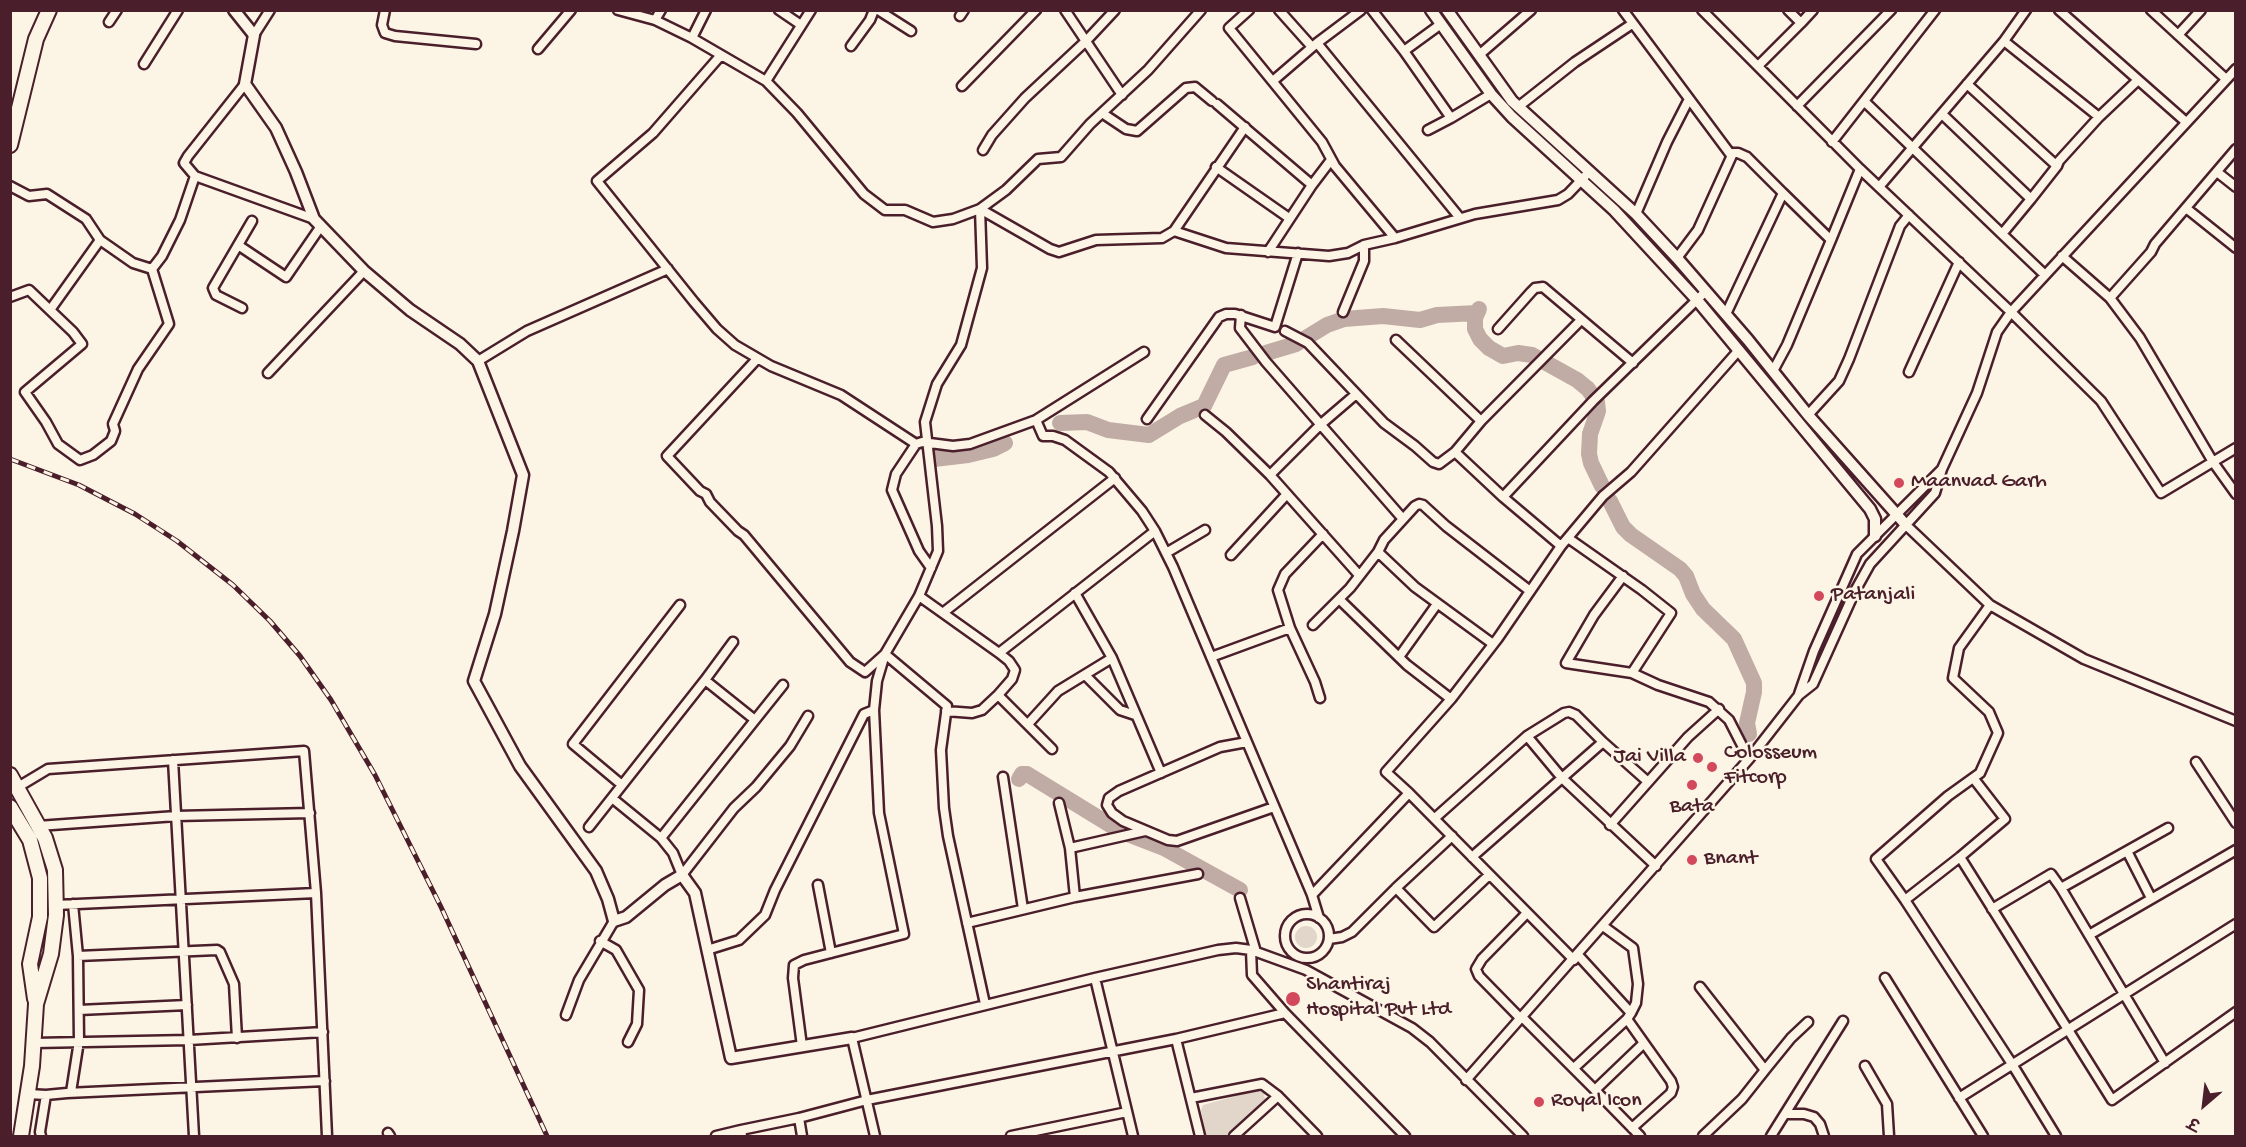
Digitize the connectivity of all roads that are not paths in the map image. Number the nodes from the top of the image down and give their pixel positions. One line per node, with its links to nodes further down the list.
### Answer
1 (50, 10): 78 (main road)
2 (117, 10): 36 (street)
3 (178, 10): 54 (street)
4 (234, 10): 42 (street)
5 (270, 10): 42 (street)
6 (385, 10): 47 (street)
7 (571, 10): 50 (street)
8 (618, 10): 35 (street)
9 (661, 10): 35 (street)
10 (706, 10): 44 (street)
11 (779, 10): 40 (street)
12 (811, 10): 40 (street)
13 (876, 10): 41 (street); 49 (street)
14 (1036, 10): 63 (street)
15 (1065, 10): 45 (street)
16 (1114, 10): 45 (street)
17 (1201, 10): 65 (street)
18 (1249, 10): 58 (street)
19 (1279, 10): 48 (street)
20 (1361, 10): 48 (street)
21 (1372, 10): 51 (street)
22 (1431, 10): 38 (street)
23 (1447, 10): 53 (street)
24 (1531, 10): 53 (street)
25 (1623, 10): 39 (street)
26 (1702, 10): 55 (street)
27 (1788, 10): 37 (street)
28 (1813, 10): 37 (street)
29 (1891, 10): 68 (street)
30 (1935, 10): 67 (street)
31 (2026, 10): 46 (street)
32 (2059, 10): 59 (street)
33 (2151, 10): 43 (street)
34 (2201, 10): 43 (street)
35 (655, 20): 44 (street)
36 (109, 22)
37 (1801, 23): 55 (street)
38 (1441, 24): 51 (street); 64 (street)
39 (1632, 24): 66 (street); 69 (street)
40 (801, 25): 60 (street)
41 (910, 31)
42 (254, 35): 61 (street)
43 (2178, 35): 57 (street)
44 (692, 38): 52 (street)
45 (1086, 41): 65 (street); 81 (street)
46 (2004, 41): 62 (street); 72 (street)
47 (476, 44)
48 (1314, 45): 58 (street); 102 (street)
49 (851, 46)
50 (538, 49)
51 (1404, 51): 73 (street)
52 (721, 55): 60 (street); 119 (street)
53 (1479, 55): 69 (street)
54 (144, 64)
55 (1758, 66): 68 (street)
56 (2235, 69): 57 (street)
57 (2226, 79): 74 (street)
58 (1274, 80): 83 (street)
59 (2138, 80): 72 (street); 74 (street)
60 (766, 81): 98 (street)
61 (244, 84): 89 (street); 104 (street)
62 (1967, 84): 71 (street); 84 (street)
63 (962, 86)
64 (1491, 94): 73 (street); 90 (street)
65 (1122, 95): 70 (street)
66 (1689, 99): 82 (street); 99 (street)
67 (1864, 101): 77 (street); 79 (street)
68 (1797, 106): 77 (street)
69 (1518, 107): 87 (street)
70 (1102, 113): 75 (street); 98 (street)
71 (1942, 114): 79 (street); 96 (street)
72 (2099, 117): 84 (street)
73 (1451, 118): 76 (street)
74 (2186, 122): 115 (street)
75 (1245, 127): 85 (street); 91 (street)
76 (1428, 130)
77 (1832, 142): 86 (street)
78 (10, 145)
79 (1912, 148): 93 (street); 106 (street)
80 (2235, 149): 88 (street)
81 (982, 150)
82 (1731, 155): 95 (street); 116 (street)
83 (1331, 160): 91 (street); 107 (street)
84 (2057, 166): 96 (street)
85 (1216, 167): 101 (street); 105 (street)
86 (1860, 169): 93 (street); 109 (street)
87 (1589, 172): 90 (street); 99 (street)
88 (2217, 172): 94 (street); 97 (street)
89 (195, 176): 104 (street); 118 (street)
90 (1581, 181): 102 (street); 125 (street)
91 (1312, 185): 101 (street)
92 (10, 186): 108 (street)
93 (1880, 187): 100 (street)
94 (2235, 187)
95 (1783, 193): 109 (street); 130 (street)
96 (2031, 199): 106 (street)
97 (2186, 208): 112 (street); 124 (street)
98 (980, 209): 105 (street); 151 (street)
99 (1636, 214): 116 (street)
100 (1909, 215): 117 (street); 146 (street)
101 (1289, 218): 113 (street)
102 (1460, 218): 107 (street)
103 (252, 221): 110 (street)
104 (317, 223): 110 (street); 120 (street)
105 (1174, 231): 113 (street)
106 (2002, 234): 121 (street)
107 (1395, 238): 111 (street)
108 (100, 240): 118 (street); 127 (street)
109 (1831, 240): 141 (street)
110 (238, 245): 126 (street)
111 (1364, 245): 114 (street); 128 (street)
112 (2235, 248)
113 (1268, 252): 114 (street)
114 (1298, 253): 131 (street)
115 (2062, 256): 121 (street); 124 (street)
116 (1677, 258): 122 (street)
117 (1959, 262): 129 (street); 142 (street)
118 (152, 269): 127 (street)
119 (668, 269): 138 (street); 139 (street)
120 (364, 271): 139 (street); 143 (street)
121 (2045, 275): 129 (street)
122 (1706, 291): 125 (street); 130 (street)
123 (10, 297): 127 (street)
124 (2110, 298): 155 (street)
125 (1697, 300): 136 (street); 140 (street)
126 (242, 308)
127 (50, 310)
128 (1343, 312)
129 (2011, 312): 155 (street); 156 (street)
130 (1726, 314): 141 (street)
131 (1241, 315): 147 (street); 150 (street)
132 (1581, 320): 133 (street); 140 (street); 149 (street)
133 (1498, 329)
134 (1285, 331): 144 (street)
135 (1396, 340): 149 (street)
136 (1739, 350): 168 (street); 169 (street)
137 (1144, 352): 148 (street)
138 (757, 359): 152 (street); 190 (street)
139 (478, 361): 265 (street)
140 (1634, 363): 161 (street)
141 (1773, 371): 146 (street)
142 (1909, 372)
143 (268, 373)
144 (1355, 394): 150 (street); 154 (street)
145 (1205, 415): 157 (street)
146 (1808, 415): 162 (street)
147 (1148, 418)
148 (1036, 420): 151 (street); 158 (street)
149 (1481, 421): 154 (street)
150 (1320, 425): 157 (street); 163 (street)
151 (927, 442): 152 (street); 174 (street)
152 (916, 444): 174 (street)
153 (2235, 448): 155 (street)
154 (1455, 452): 161 (street)
155 (2213, 462): 160 (street)
156 (1941, 469): 162 (street); 164 (street)
157 (1270, 475): 159 (street)
158 (1114, 478): 166 (street); 184 (street)
159 (1287, 494): 167 (street); 173 (street)
160 (2235, 494)
161 (1503, 497): 170 (street)
162 (1897, 516): 164 (street); 168 (street)
163 (1403, 519): 171 (street); 177 (street)
164 (1906, 525): 183 (street); 199 (street)
165 (1204, 530): 172 (street)
166 (1155, 531): 172 (street); 178 (street)
167 (1323, 534): 175 (street); 186 (street)
168 (1875, 536): 199 (street)
169 (1568, 538): 170 (street); 176 (street)
170 (1561, 546): 177 (street)
171 (1378, 552): 175 (street); 181 (street)
172 (1166, 553): 191 (street)
173 (1231, 555)
174 (931, 568): 179 (street)
175 (1359, 575): 180 (street)
176 (1623, 576): 194 (street); 194 (street)
177 (1530, 591): 188 (street)
178 (1075, 593): 189 (street); 193 (street)
179 (919, 596): 184 (street); 190 (street)
180 (1339, 598): 185 (street); 192 (street)
181 (1437, 604): 188 (street); 192 (street)
182 (680, 605): 223 (street)
183 (1990, 605): 208 (street); 220 (street)
184 (944, 612): 189 (street)
185 (1313, 625)
186 (1290, 628): 191 (street); 200 (street)
187 (733, 642): 196 (street)
188 (1493, 644): 201 (street)
189 (999, 653): 198 (street)
190 (885, 654): 203 (street); 204 (street)
191 (1211, 657): 211 (street)
192 (1400, 657): 201 (street)
193 (1112, 658): 195 (street); 205 (street)
194 (1632, 673): 202 (street)
195 (1085, 675): 205 (street); 209 (street)
196 (705, 680): 207 (street); 223 (street)
197 (783, 685): 207 (street)
198 (998, 695): 204 (street); 209 (street)
199 (1799, 695): 214 (street)
200 (1320, 698)
201 (1451, 699): 224 (street)
202 (1719, 709): 214 (street); 222 (street)
203 (874, 710): 272 (street); 275 (street)
204 (946, 711): 266 (street)
205 (1135, 715): 217 (street)
206 (808, 716): 246 (street)
207 (756, 720): 239 (street)
208 (2235, 721)
209 (1028, 724): 213 (street)
210 (1527, 736): 212 (street); 219 (street); 231 (street)
211 (1247, 742): 217 (street); 228 (street)
212 (1603, 742): 219 (street); 222 (street)
213 (1052, 749)
214 (1749, 759): 245 (street)
215 (174, 760): 221 (street); 229 (street); 230 (street)
216 (2196, 762): 232 (street)
217 (1161, 773): 237 (street)
218 (1003, 777): 261 (street)
219 (1562, 778): 233 (street); 243 (street)
220 (1974, 779): 244 (street); 258 (street)
221 (14, 781): 234 (main road)
222 (1647, 781): 233 (street)
223 (622, 785): 225 (street)
224 (1409, 793): 231 (street); 253 (street)
225 (612, 798): 235 (street); 239 (street)
226 (1059, 802): 240 (street)
227 (10, 807): 284 (main road)
228 (1274, 807): 237 (street); 253 (street)
229 (309, 813): 230 (street); 252 (street)
230 (176, 816): 234 (street); 257 (street)
231 (1435, 818): 238 (street)
232 (2235, 823)
233 (1610, 825): 245 (street)
234 (38, 826): 259 (main road)
235 (589, 827)
236 (2168, 828): 242 (street)
237 (1146, 830): 240 (street)
238 (1452, 836): 243 (street); 250 (street)
239 (661, 838): 246 (street)
240 (1070, 848): 254 (street)
241 (2235, 850): 256 (street)
242 (2127, 851): 251 (street); 256 (street)
243 (1472, 857): 248 (street)
244 (1960, 857): 258 (street); 262 (street)
245 (1656, 866): 268 (street)
246 (682, 874): 265 (street); 272 (street)
247 (1198, 874): 254 (street)
248 (1489, 875): 250 (street); 263 (street)
249 (818, 885): 275 (street)
250 (1396, 888): 270 (street)
251 (2061, 888): 262 (street); 269 (street)
252 (316, 894): 257 (street); 296 (street)
253 (1312, 895): 264 (street)
254 (1076, 897): 261 (street)
255 (1240, 898): 273 (street)
256 (2151, 898): 269 (street)
257 (181, 900): 260 (street); 274 (street)
258 (1905, 900): 308 (street)
259 (56, 904): 260 (street); 284 (main road)
260 (73, 904): 276 (street)
261 (1023, 909): 266 (street)
262 (1992, 909): 295 (street)
263 (1527, 914): 277 (street); 292 (street)
264 (1319, 918): 270 (street); 278 (street)
265 (614, 921): 271 (street)
266 (967, 922): 285 (street)
267 (2235, 924): 283 (street)
268 (1603, 926): 277 (street); 291 (street)
269 (2089, 935): 283 (street)
270 (1329, 939): 278 (street)
271 (600, 940): 290 (street); 302 (street)
272 (707, 950): 305 (street)
273 (1254, 951): 279 (street); 280 (street); 289 (street)
274 (184, 952): 276 (street); 286 (street); 297 (street)
275 (831, 953): 305 (street)
276 (78, 957): 287 (street)
277 (1576, 957): 291 (street); 292 (street)
278 (1306, 958): 279 (street)
279 (1306, 970): 312 (street)
280 (1095, 978): 285 (street); 306 (street)
281 (1885, 978): 321 (street)
282 (1700, 987): 311 (street)
283 (2126, 994): 295 (street); 307 (street)
284 (36, 1004): 303 (main road)
285 (985, 1004): 298 (street)
286 (187, 1005): 287 (street); 300 (street)
287 (79, 1010): 301 (street)
288 (2235, 1012): 307 (street)
289 (1285, 1013): 299 (street); 340 (street)
290 (566, 1015)
291 (1629, 1016): 304 (street); 310 (street)
292 (1521, 1018): 310 (street); 312 (street)
293 (1843, 1021): 324 (street)
294 (1808, 1022): 311 (street)
295 (2068, 1029): 307 (street); 308 (street)
296 (323, 1032): 297 (street); 313 (street)
297 (237, 1038): 300 (street)
298 (852, 1038): 305 (street); 322 (street)
299 (1176, 1039): 306 (street); 320 (street)
300 (189, 1040): 301 (street); 314 (street)
301 (79, 1041): 303 (street); 316 (street)
302 (628, 1042)
303 (34, 1043): 317 (main road)
304 (1644, 1043): 315 (street); 326 (street)
305 (802, 1046)
306 (1113, 1052): 322 (street); 323 (street)
307 (2165, 1063)
308 (2012, 1064): 321 (street); 348 (street)
309 (1865, 1066): 346 (street)
310 (1574, 1068): 315 (street)
311 (1765, 1070): 343 (street)
312 (1466, 1080): 341 (street)
313 (324, 1081): 314 (street); 331 (street)
314 (192, 1087): 316 (street); 330 (street)
315 (1595, 1090): 326 (street)
316 (71, 1092): 318 (street)
317 (28, 1094): 318 (street); 328 (main road)
318 (46, 1095): 329 (street)
319 (1278, 1096): 320 (street); 338 (street); 339 (street)
320 (1191, 1098): 337 (street)
321 (1959, 1098): 347 (street)
322 (867, 1100): 325 (street); 334 (street)
323 (1127, 1112): 335 (street); 336 (street)
324 (1787, 1114): 344 (street); 345 (street)
325 (799, 1118): 327 (street); 333 (street)
326 (1632, 1128): 342 (street)
327 (742, 1133): 332 (street)
328 (21, 1137)
329 (41, 1137)
330 (194, 1137)
331 (327, 1137)
332 (716, 1137)
333 (802, 1137)
334 (876, 1137)
335 (1011, 1137)
336 (1133, 1137)
337 (1200, 1137)
338 (1234, 1137)
339 (1317, 1137)
340 (1405, 1137)
341 (1523, 1137)
342 (1640, 1137)
343 (1702, 1137)
344 (1771, 1137)
345 (1824, 1137)
346 (1889, 1137)
347 (1983, 1137)
348 (2056, 1137)

